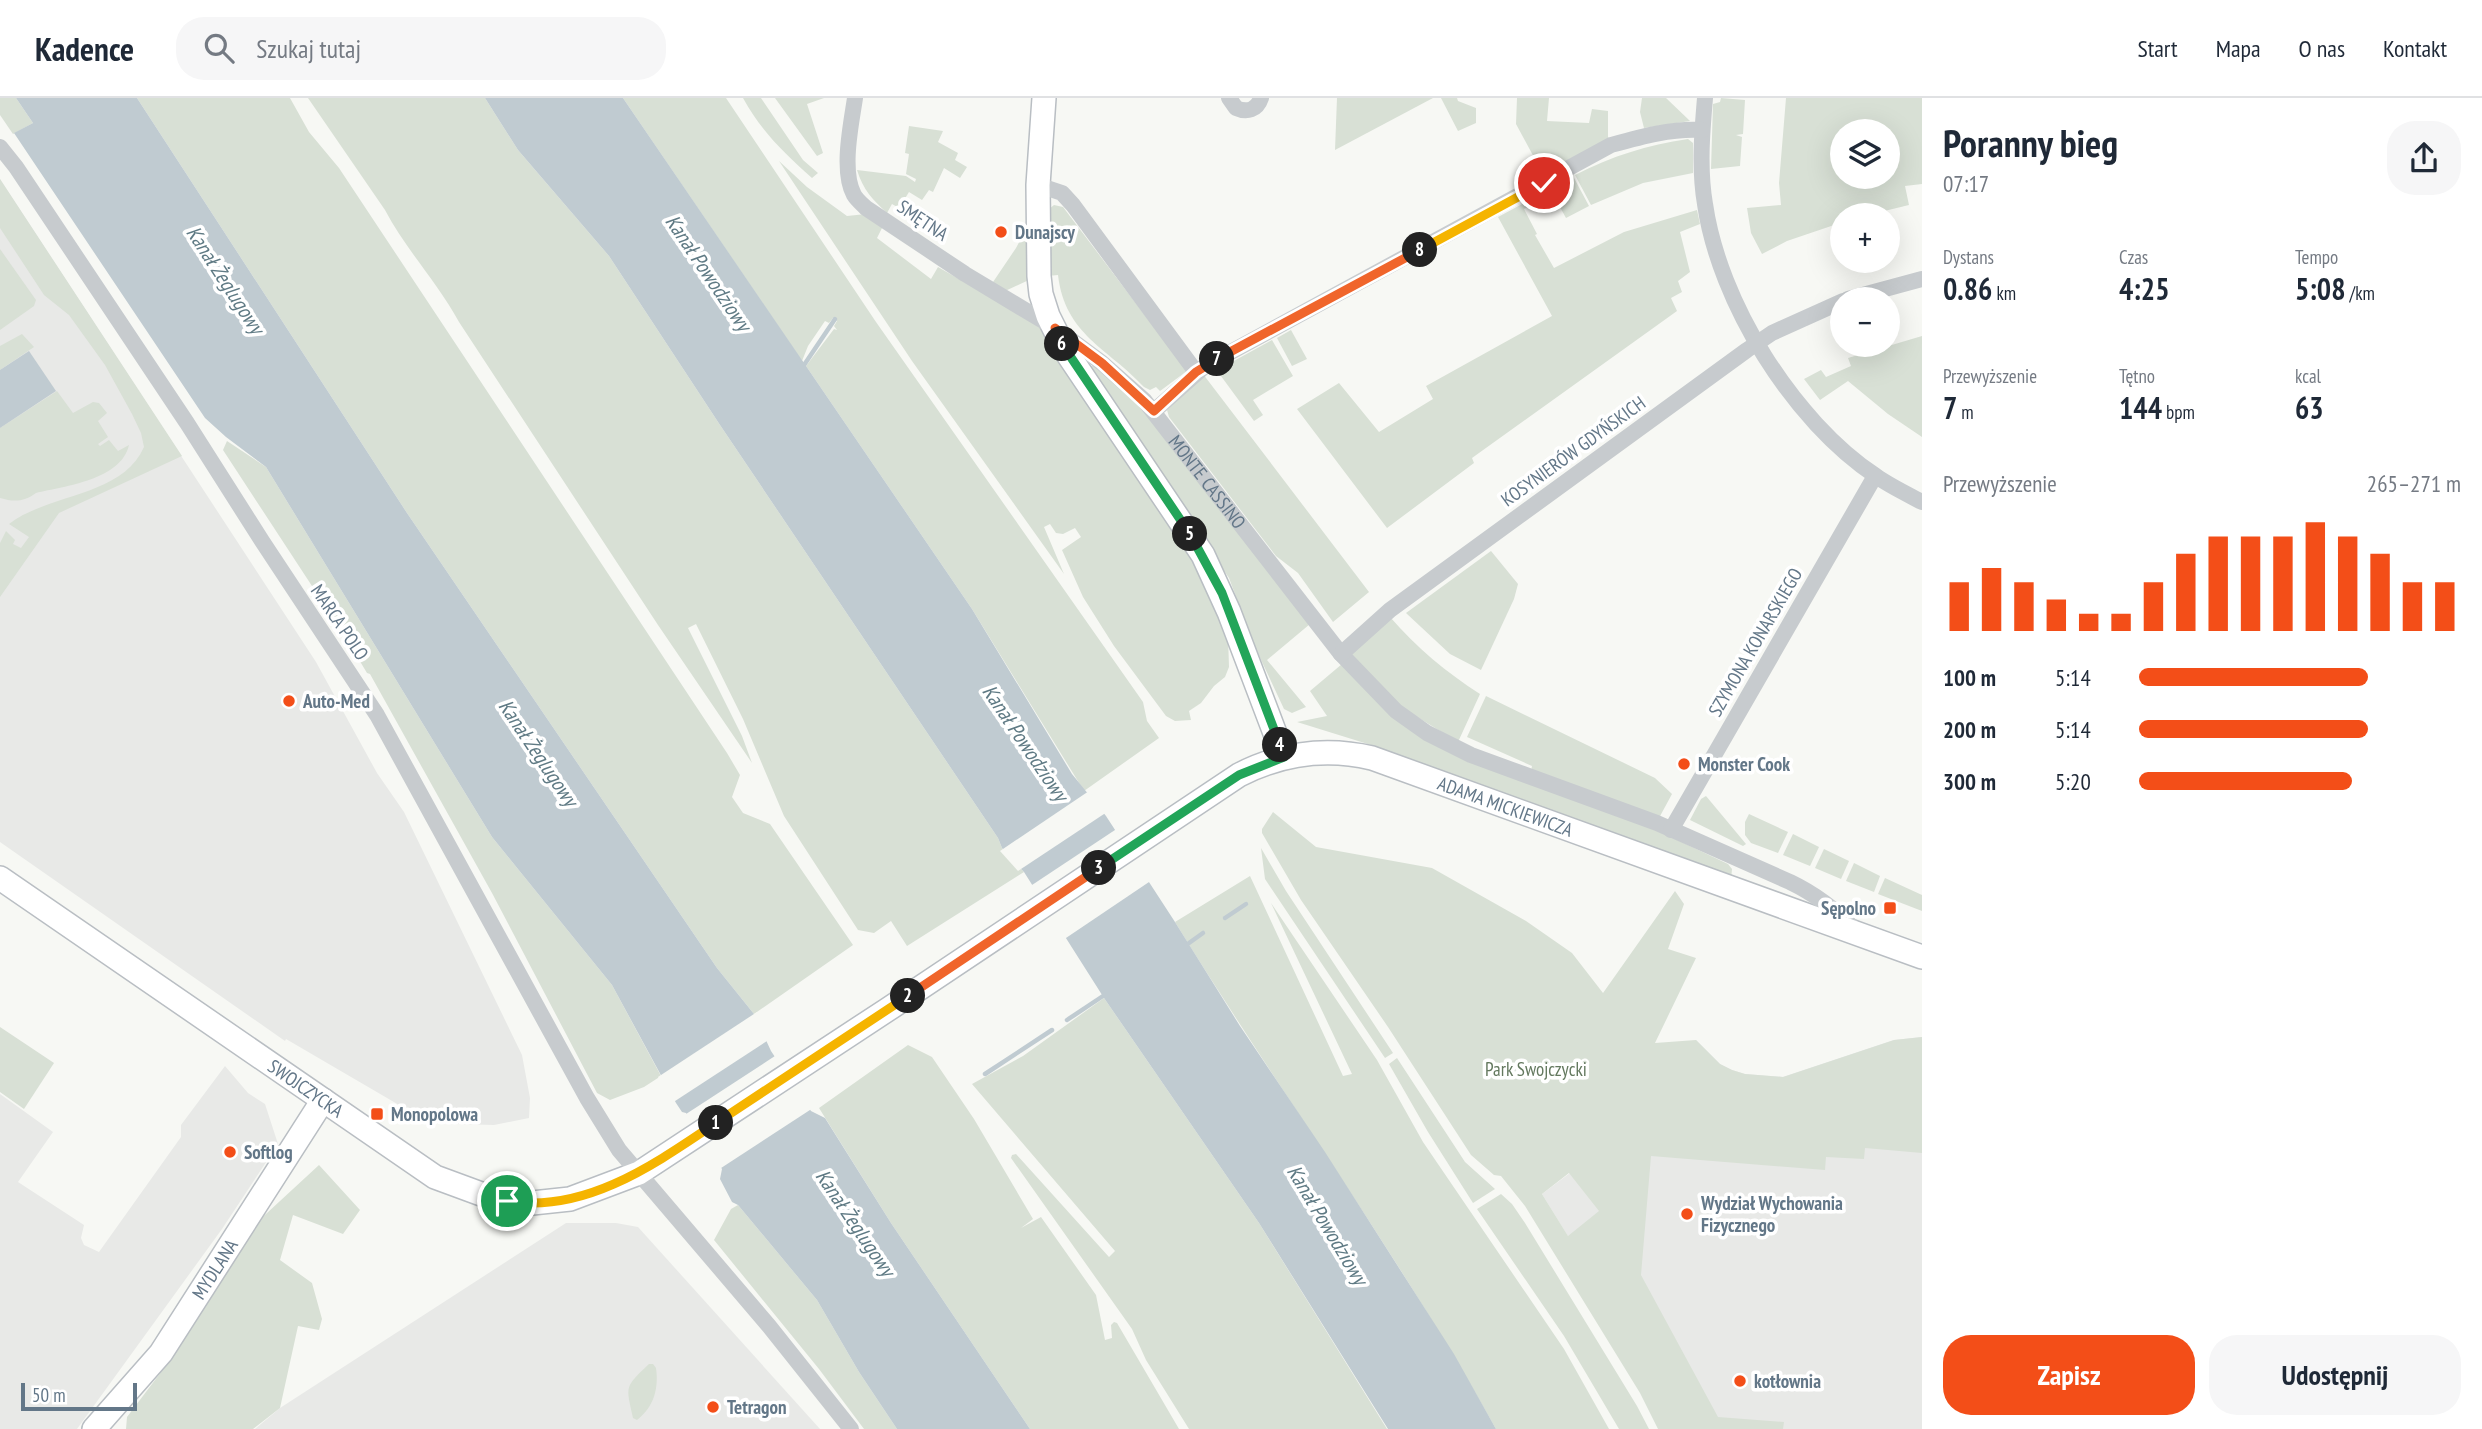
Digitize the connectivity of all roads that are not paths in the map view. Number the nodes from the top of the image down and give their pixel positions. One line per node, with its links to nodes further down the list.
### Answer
1 (855, 98): 12 (street, SMĘTNA)
2 (1044, 98): 8 (main road)
3 (1229, 98): 4 (street)
4 (1261, 98)
5 (1705, 98): 6 (street)
6 (1702, 130): 13 (street); 14 (street)
7 (0, 146): 26 (street, MARCA POLO)
8 (1038, 185): 12 (main road); 14 (street)
9 (1922, 279): 10 (street)
10 (1892, 287)
11 (1830, 306): 13 (street, KOSYNIERÓW GDYŃSKICH)
12 (1055, 328): 15 (street, MONTE CASSINO); 19 (main road)
13 (1757, 343): 16 (street); 18 (street, KOSYNIERÓW GDYŃSKICH)
14 (1196, 372): 15 (street)
15 (1154, 411): 18 (street, MONTE CASSINO)
16 (1875, 477): 17 (street); 20 (street, SZYMONA KONARSKIEGO)
17 (1922, 502)
18 (1341, 654): 20 (street, ADAMA MICKIEWICZA)
19 (1284, 757): 22 (main road, ADAMA MICKIEWICZA); 24 (main road, ADAMA MICKIEWICZA)
20 (1671, 830): 22 (street, ADAMA MICKIEWICZA)
21 (0, 878): 25 (main road, SWOJCZYCKA)
22 (1805, 902): 23 (main road, ADAMA MICKIEWICZA)
23 (1922, 957)
24 (930, 981): 26 (main road, SWOJCZYCKA)
25 (323, 1100): 26 (main road, SWOJCZYCKA); 27 (main road, MYDLANA)
26 (639, 1173): 28 (street)
27 (94, 1429)
28 (851, 1429)

